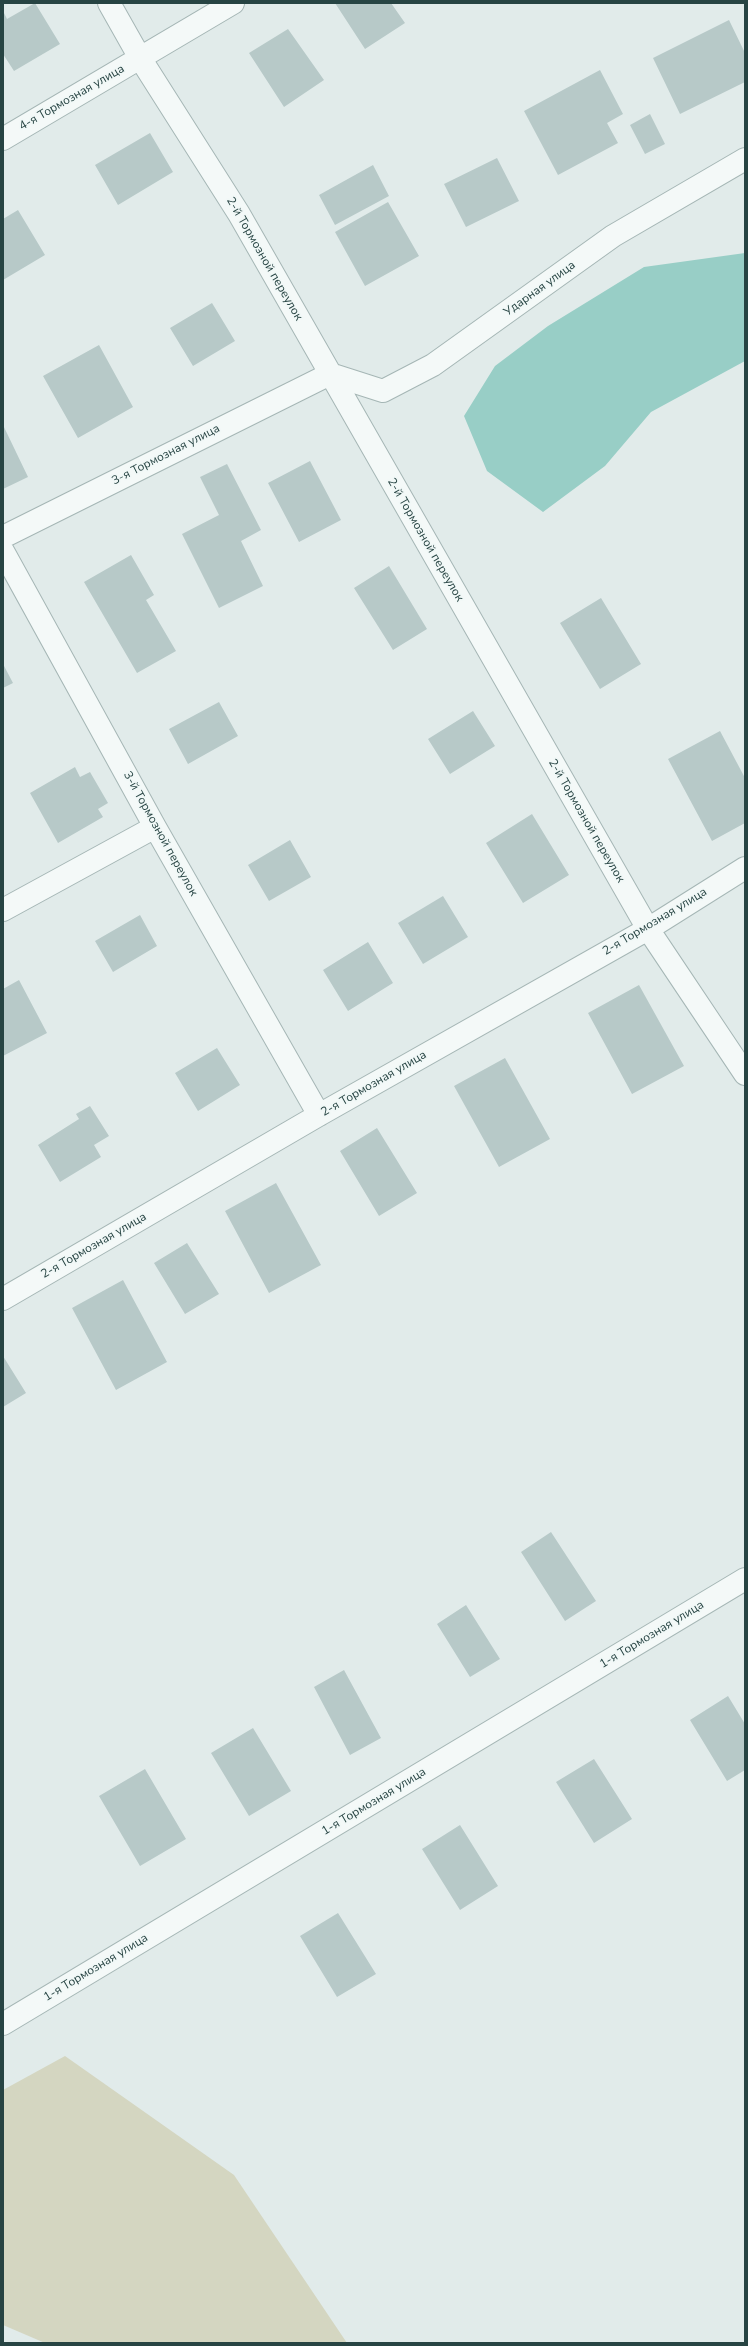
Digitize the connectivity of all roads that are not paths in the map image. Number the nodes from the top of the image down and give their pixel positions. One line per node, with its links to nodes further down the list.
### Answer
1 (109, 3): 3 (street, 2-й Тормозной переулок)
2 (233, 3): 3 (street, 4-я Тормозная улица)
3 (140, 58): 4 (street, 4-я Тормозная улица); 6 (street, 2-й Тормозной переулок)
4 (3, 139)
5 (745, 160): 6 (street, Ударная улица)
6 (330, 374): 7 (street, 3-я Тормозная улица); 12 (street, 2-й Тормозной переулок)
7 (3, 537)
8 (3, 552): 9 (street, 3-й Тормозной переулок)
9 (155, 827): 11 (street); 14 (street, 3-й Тормозной переулок)
10 (745, 868): 12 (street, 2-я Тормозная улица)
11 (3, 910)
12 (648, 929): 13 (street, 2-й Тормозной переулок); 14 (street, 2-я Тормозная улица)
13 (745, 1074)
14 (319, 1115): 15 (street, 2-я Тормозная улица)
15 (3, 1300)
16 (745, 1579): 17 (street, 1-я Тормозная улица)
17 (3, 2024)

